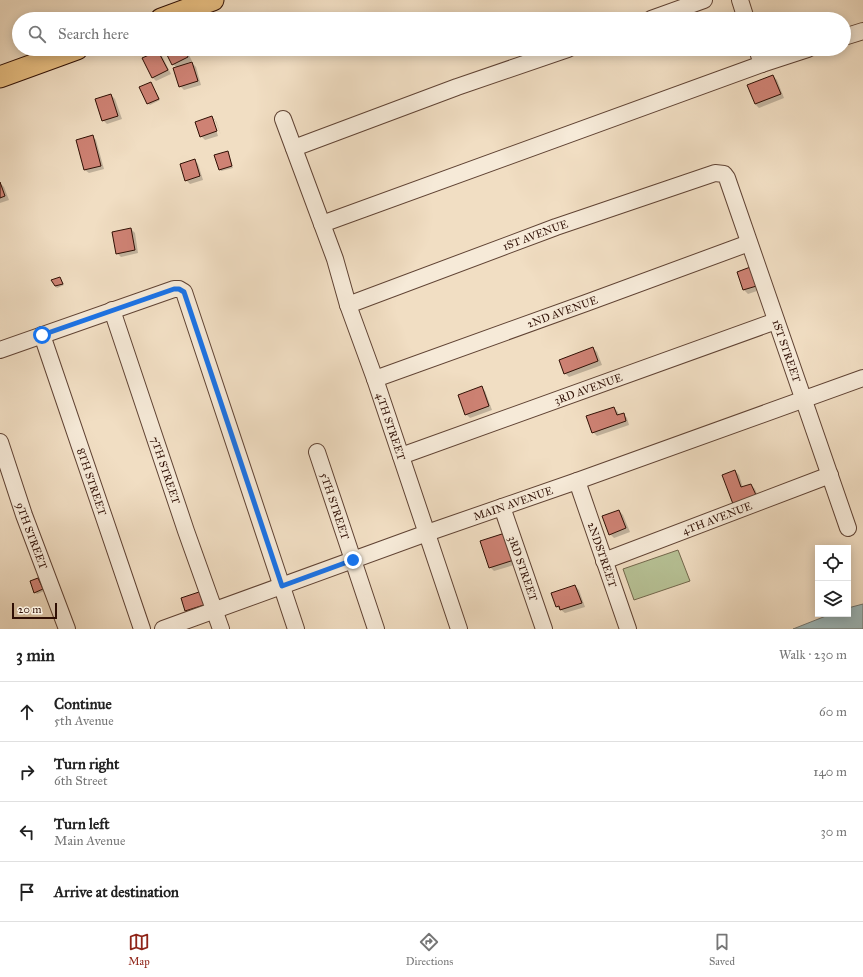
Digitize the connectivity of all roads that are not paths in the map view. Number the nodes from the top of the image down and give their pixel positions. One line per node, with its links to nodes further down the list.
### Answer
1 (213, 0): 4 (main road)
2 (704, 0): 5 (street)
3 (740, 0): 6 (street)
4 (180, 12)
5 (671, 12)
6 (744, 12)
7 (863, 31): 8 (street)
8 (851, 35)
9 (58, 56): 14 (main road)
10 (548, 56): 16 (street)
11 (759, 56): 13 (street)
12 (787, 56): 13 (street)
13 (762, 64): 18 (street)
14 (0, 77)
15 (283, 120): 16 (street, 4TH STREET)
16 (294, 148): 18 (street, 4TH STREET)
17 (724, 174): 19 (street, 1ST STREET); 20 (street, 1ST AVENUE)
18 (322, 224): 20 (street, 4TH STREET)
19 (749, 243): 22 (street, 1ST STREET); 26 (street, 2ND AVENUE)
20 (348, 305): 26 (street, 4TH STREET)
21 (112, 310): 23 (street); 38 (street); 39 (street, 7TH STREET)
22 (776, 321): 27 (street, 1ST STREET); 30 (street, 3RD AVENUE)
23 (42, 335): 24 (street); 41 (street, 8TH STREET)
24 (0, 350)
25 (863, 378): 27 (street, MAIN AVENUE)
26 (375, 379): 30 (street, 4TH STREET)
27 (804, 400): 31 (street, 1ST STREET); 32 (street, MAIN AVENUE)
28 (0, 442): 40 (street, 9TH STREET)
29 (317, 452): 36 (street, 5TH STREET)
30 (401, 456): 35 (street, 4TH STREET)
31 (830, 476): 34 (street, 1ST STREET); 37 (street, 4TH AVENUE)
32 (577, 481): 33 (street, MAIN AVENUE); 37 (street, 2NDSTREET)
33 (502, 507): 35 (street, MAIN AVENUE); 47 (street, 3RD STREET)
34 (848, 528)
35 (427, 533): 36 (street, MAIN AVENUE); 46 (street, 4TH STREET)
36 (353, 560): 38 (street, MAIN AVENUE); 45 (street, 5TH STREET)
37 (604, 561): 48 (street, 2NDSTREET)
38 (282, 586): 39 (street, MAIN AVENUE); 44 (street)
39 (214, 611): 42 (street, MAIN AVENUE); 43 (street, 7TH STREET)
40 (67, 629)
41 (142, 629)
42 (163, 629)
43 (221, 629)
44 (296, 629)
45 (376, 629)
46 (459, 629)
47 (544, 629)
48 (628, 629)

